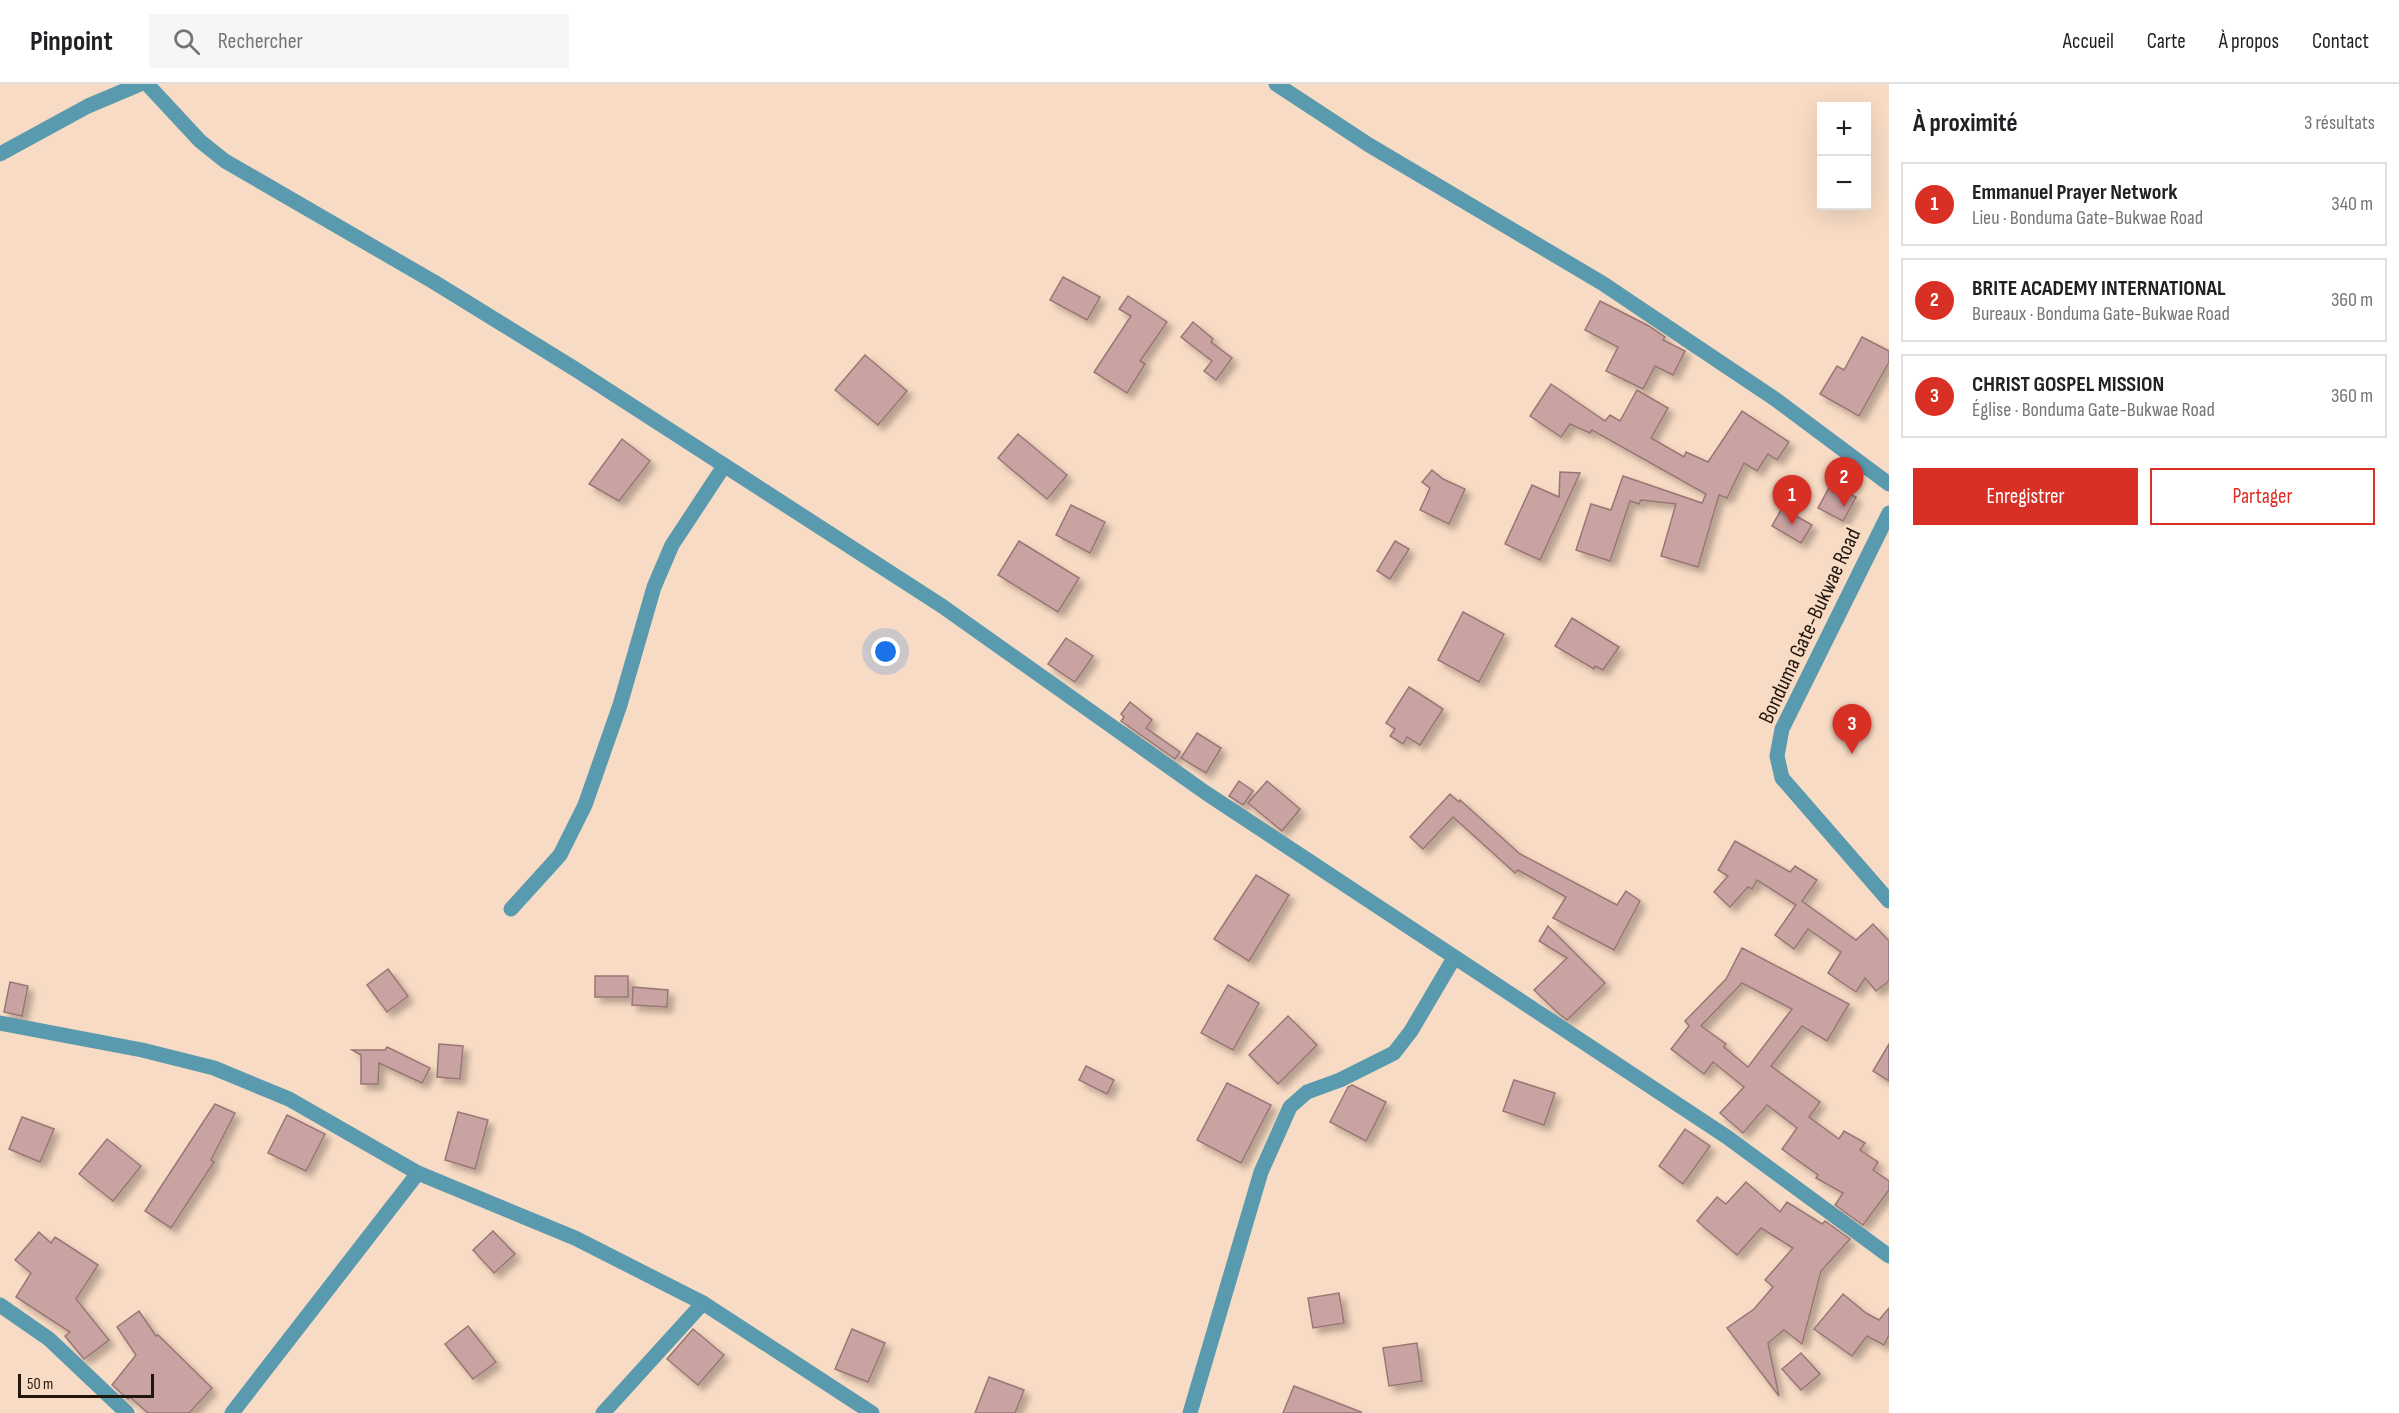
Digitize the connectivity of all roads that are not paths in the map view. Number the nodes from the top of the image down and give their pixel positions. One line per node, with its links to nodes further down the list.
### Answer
1 (141, 84): 4 (street)
2 (147, 84): 5 (street)
3 (1276, 84): 6 (street)
4 (0, 154)
5 (724, 466): 9 (street); 10 (street)
6 (1889, 484)
7 (1889, 513): 8 (street, Bonduma Gate-Bukwae Road)
8 (1889, 901)
9 (511, 909)
10 (1454, 958): 13 (street); 20 (street)
11 (0, 1023): 12 (street)
12 (418, 1173): 14 (street); 17 (street)
13 (1889, 1256)
14 (703, 1303): 18 (street); 19 (street)
15 (0, 1305): 16 (street)
16 (127, 1413)
17 (232, 1413)
18 (603, 1413)
19 (872, 1413)
20 (1190, 1413)

